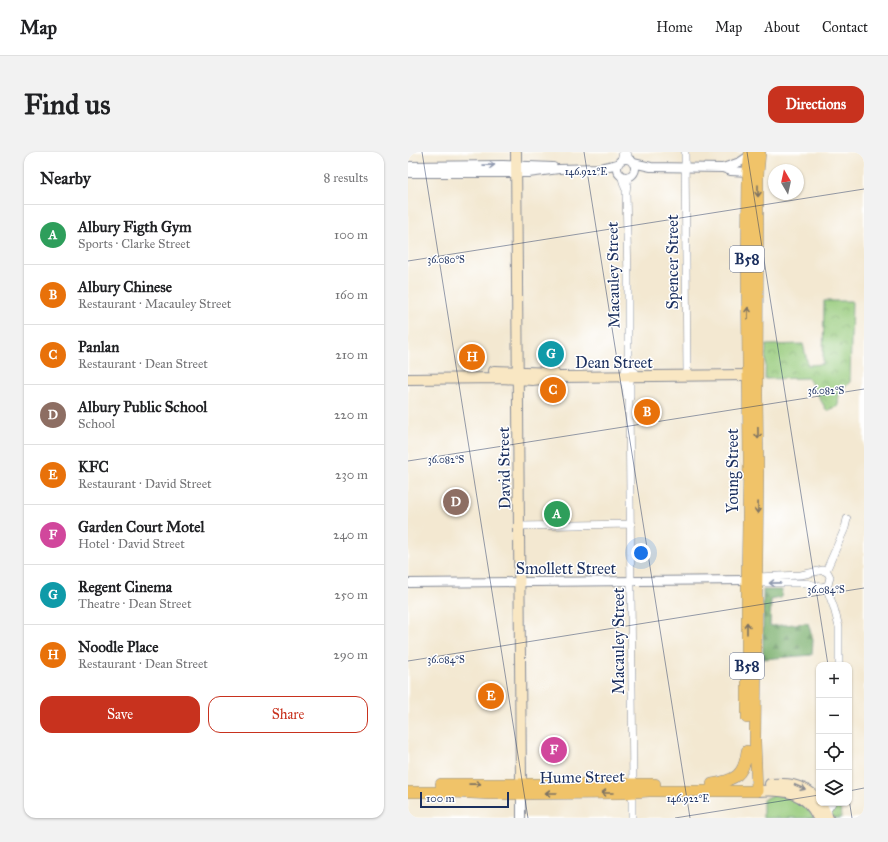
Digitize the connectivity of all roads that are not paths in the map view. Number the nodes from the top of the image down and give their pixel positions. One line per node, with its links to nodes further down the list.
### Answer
1 (516, 152): 12 (main road, David Street)
2 (685, 152): 9 (street, Spencer Street)
3 (750, 154): 10 (street); 13 (main road, Young Street / B58)
4 (625, 158): 7 (street); 8 (street); 15 (street); 15 (street)
5 (760, 158): 13 (main road); 16 (main road, Young Street / B58, one-way to 16)
6 (408, 166): 11 (street)
7 (651, 167): 9 (street); 15 (street)
8 (600, 168): 12 (street); 15 (street)
9 (686, 168): 10 (street); 18 (street, Spencer Street)
10 (723, 168): 13 (street)
11 (456, 169): 12 (street); 14 (street)
12 (516, 169): 20 (main road, David Street)
13 (748, 172): 16 (main road, Young Street / B58, one-way to 13)
14 (408, 173)
15 (625, 174): 19 (street, Macauley Street)
16 (751, 373): 18 (main road, Dean Street); 28 (main road, Young Street / B58)
17 (408, 374): 20 (main road, Dean Street)
18 (687, 374): 19 (main road, Dean Street)
19 (627, 375): 20 (main road, Dean Street); 22 (street, Macauley Street); 22 (street, Macauley Street)
20 (518, 376): 21 (main road, Dean Street); 25 (main road, David Street)
21 (408, 378)
22 (629, 401): 24 (street, Macauley Street)
23 (847, 519): 26 (street)
24 (631, 524): 25 (street); 30 (street, Macauley Street)
25 (520, 526): 29 (main road, David Street)
26 (826, 571): 27 (street); 33 (street)
27 (816, 572): 28 (street); 32 (street)
28 (753, 580): 30 (street, Smollett Street); 32 (street, one-way to 28); 35 (main road, Young Street / B58, one-way to 28); 40 (main road, Young Street / B58)
29 (519, 582): 30 (street, Smollett Street); 31 (street, Smollett Street); 38 (main road, David Street)
30 (631, 582): 39 (street, Macauley Street)
31 (408, 583)
32 (816, 585): 33 (street)
33 (826, 586): 34 (street)
34 (839, 662)
35 (747, 752): 37 (main road, B58); 40 (main road, Young Street / B58)
36 (408, 784): 38 (main road, Hume Street / B58, one-way to 38)
37 (712, 784): 39 (main road, Hume Street / B58); 40 (main road, Hume Street / B58)
38 (521, 788): 39 (main road, Hume Street / B58); 41 (main road, Hume Street / B58); 46 (street, David Street)
39 (633, 788): 40 (main road, Hume Street / B58); 47 (street, Macauley Street)
40 (753, 788): 42 (main road, one-way to 42); 48 (main road)
41 (408, 792)
42 (816, 797)
43 (818, 806): 49 (main road)
44 (822, 806): 50 (main road)
45 (830, 806): 50 (street)
46 (521, 818)
47 (632, 818)
48 (818, 818)
49 (823, 818)
50 (828, 818)

